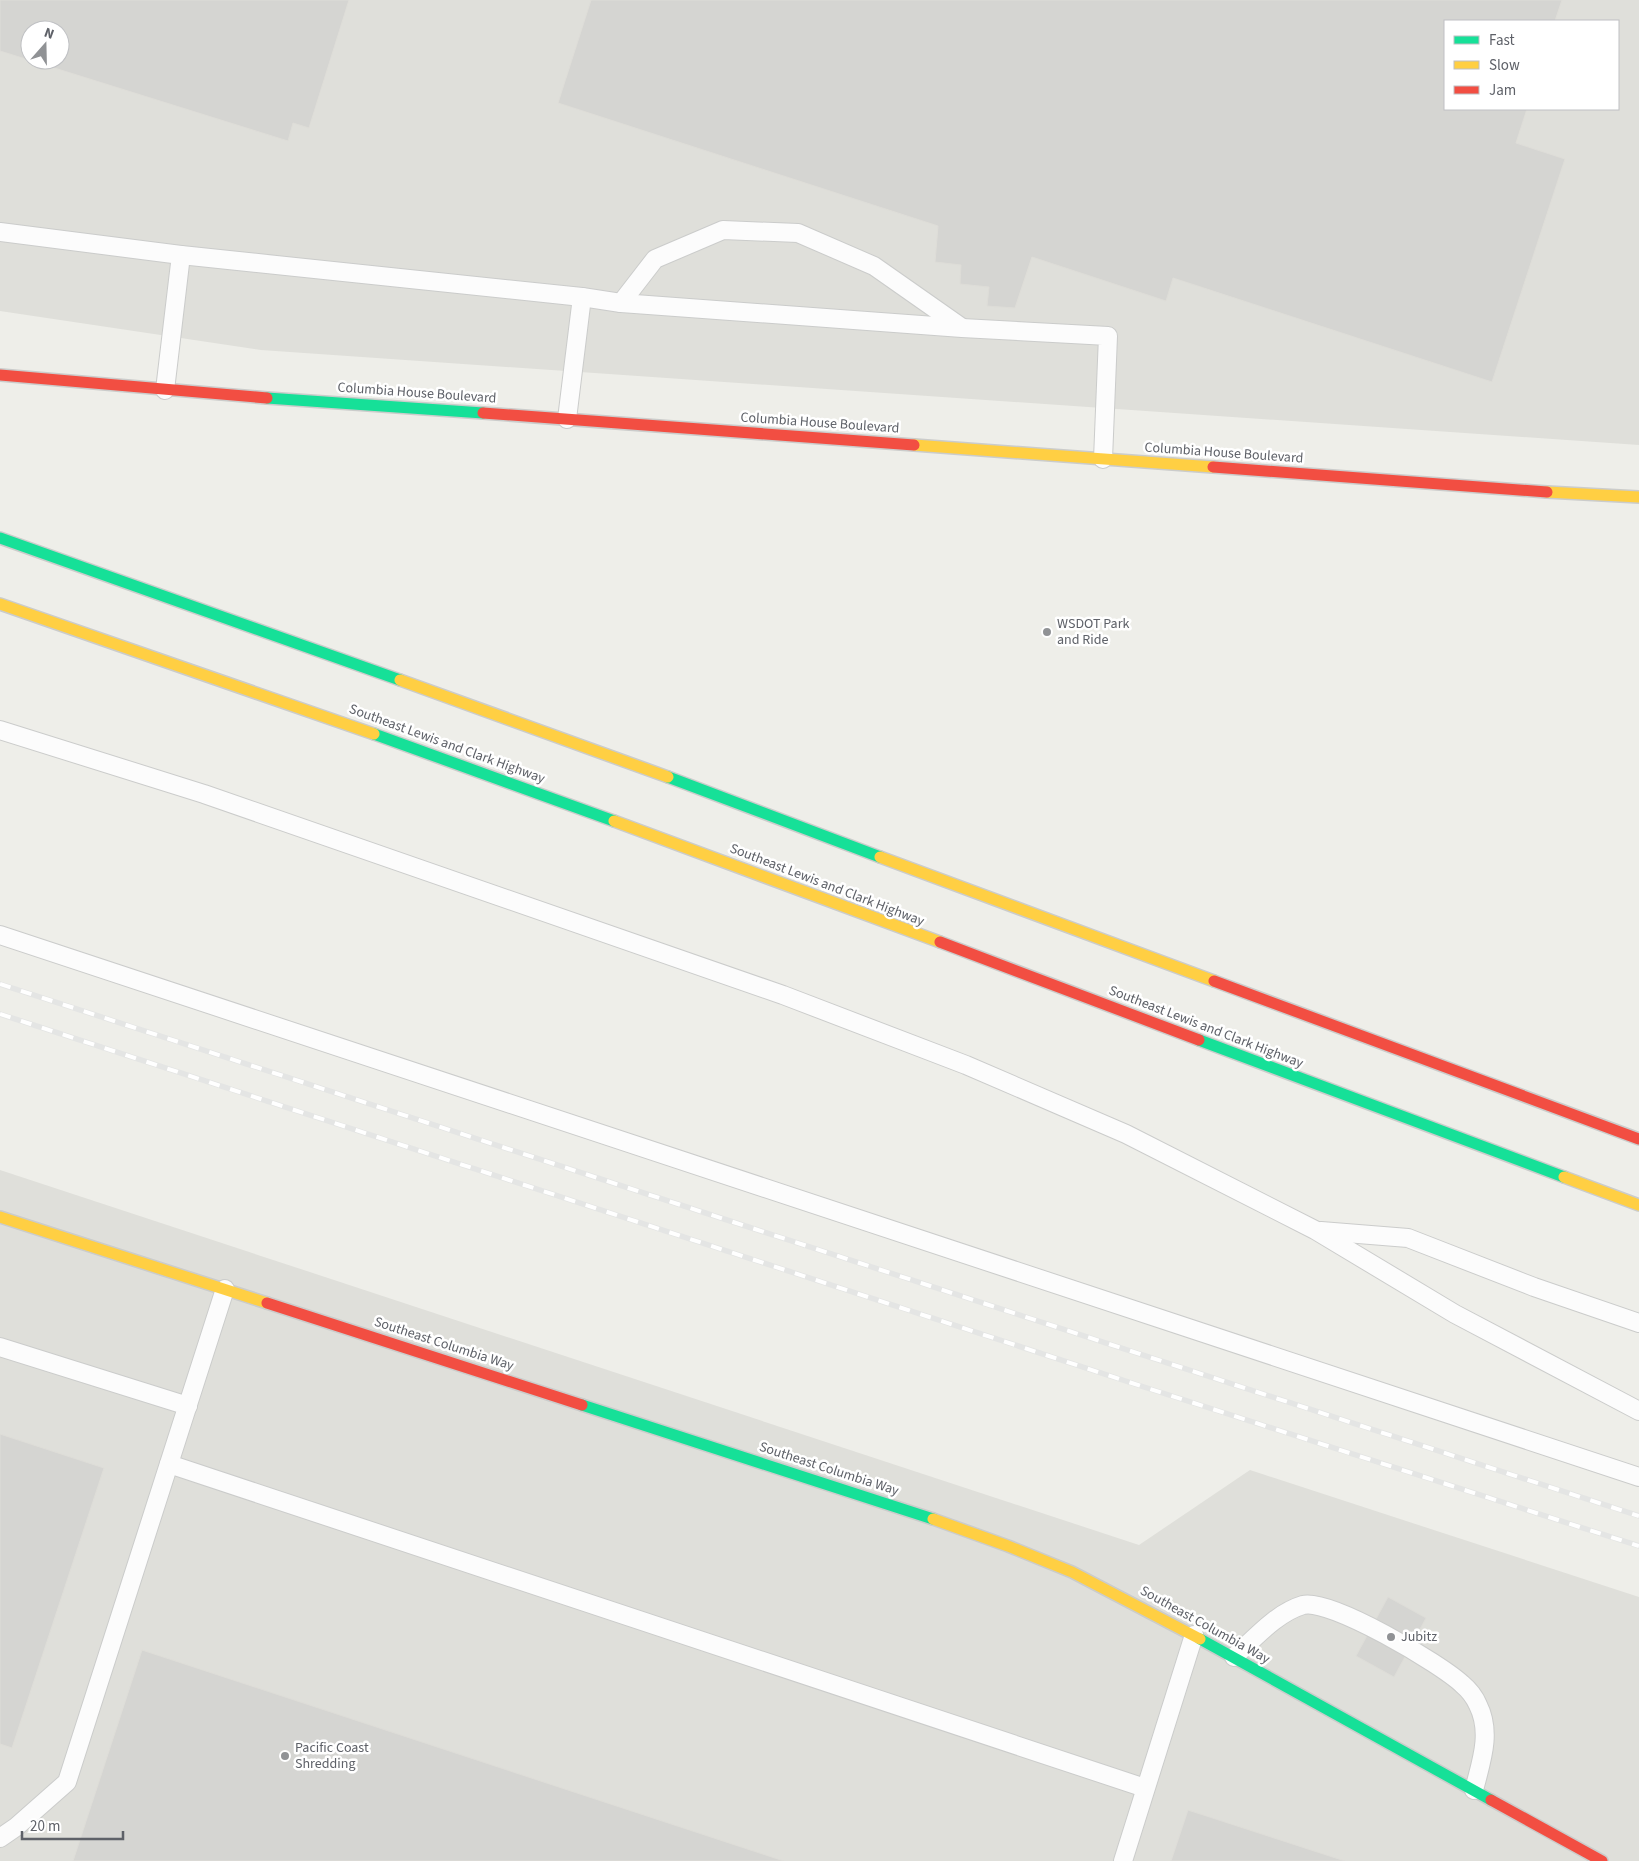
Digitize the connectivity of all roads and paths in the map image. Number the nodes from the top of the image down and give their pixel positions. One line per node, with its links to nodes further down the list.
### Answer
1 (0, 232): 2 (lane)
2 (181, 255): 3 (lane); 7 (lane)
3 (582, 297): 4 (lane); 8 (lane)
4 (621, 304): 5 (lane); 5 (lane)
5 (962, 328): 9 (lane)
6 (0, 375): 7 (main road, Columbia House Boulevard)
7 (165, 390): 8 (main road, Columbia House Boulevard)
8 (567, 419): 9 (main road, Columbia House Boulevard)
9 (1103, 459): 10 (main road, Columbia House Boulevard)
10 (1639, 497)
11 (0, 538): 15 (main road)
12 (0, 604): 16 (main road, Southeast Lewis and Clark Highway)
13 (0, 730): 18 (lane)
14 (0, 935): 25 (lane)
15 (1639, 1139)
16 (1639, 1205)
17 (0, 1217): 19 (main road, Southeast Columbia Way)
18 (1315, 1230): 20 (lane); 23 (lane)
19 (225, 1289): 22 (lane); 26 (main road, Southeast Columbia Way)
20 (1639, 1323)
21 (0, 1348): 22 (lane)
22 (188, 1406): 24 (lane)
23 (1639, 1411)
24 (169, 1464): 28 (lane); 30 (lane)
25 (1639, 1477)
26 (1194, 1635): 27 (main road, Southeast Columbia Way); 28 (lane)
27 (1234, 1657): 29 (main road, Southeast Columbia Way); 29 (lane)
28 (1145, 1788): 31 (lane)
29 (1474, 1790): 32 (main road, Southeast Columbia Way)
30 (0, 1838)
31 (1123, 1861)
32 (1602, 1861)

